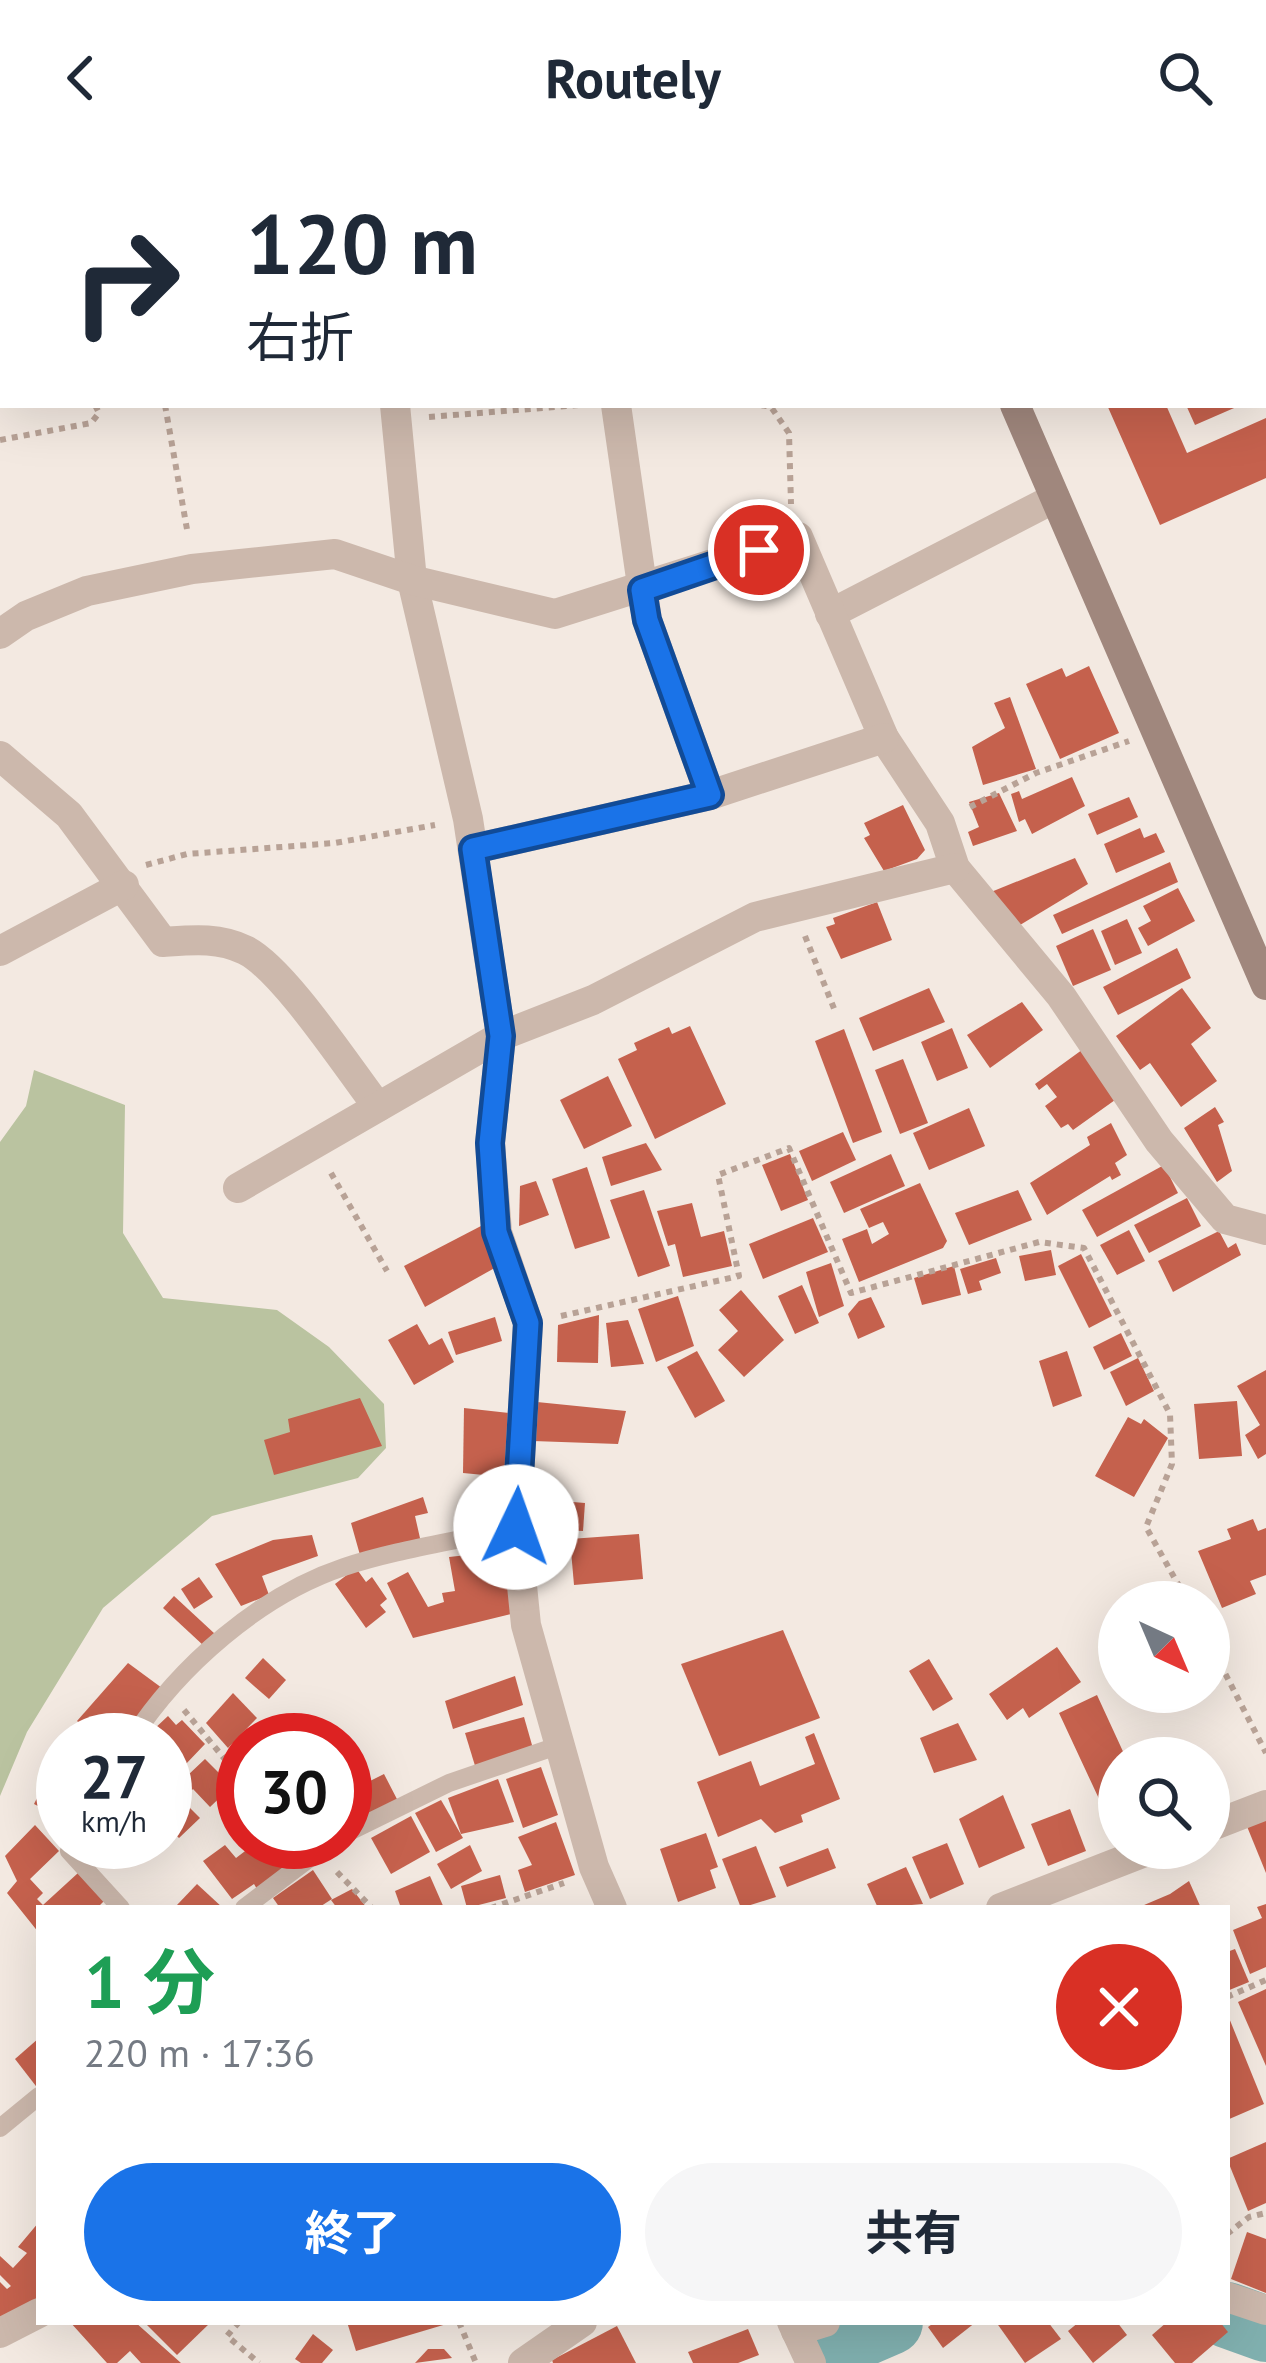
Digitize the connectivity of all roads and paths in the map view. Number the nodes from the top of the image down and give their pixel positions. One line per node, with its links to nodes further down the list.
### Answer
1 (96, 408): 8 (path)
2 (165, 408): 11 (path)
3 (501, 408): 7 (path)
4 (616, 408): 13 (street)
5 (772, 408): 10 (path)
6 (1016, 408): 9 (street)
7 (396, 412): 12 (street)
8 (0, 440)
9 (1055, 498): 14 (street); 16 (street)
10 (798, 537): 13 (street); 14 (street)
11 (192, 569): 12 (street); 15 (street)
12 (412, 580): 13 (street); 21 (street)
13 (642, 590): 19 (street)
14 (830, 614): 17 (street)
15 (0, 634)
16 (1155, 728): 20 (path); 26 (street)
17 (884, 738): 19 (street); 20 (street)
18 (0, 756): 23 (street)
19 (710, 795): 21 (street)
20 (940, 823): 22 (street)
21 (470, 834): 23 (path); 28 (street)
22 (955, 868): 24 (street); 32 (street)
23 (120, 879): 25 (street); 29 (street)
24 (792, 905): 27 (path); 28 (street)
25 (0, 950)
26 (1266, 985)
27 (835, 1011)
28 (501, 1036): 29 (street); 34 (street)
29 (378, 1107): 30 (street)
30 (314, 1144): 31 (street); 33 (path)
31 (238, 1188)
32 (1266, 1230)
33 (387, 1271)
34 (528, 1323): 35 (street); 36 (path)
35 (516, 1527): 38 (lane); 40 (street)
36 (1176, 1581)
37 (1230, 1683): 42 (path)
38 (169, 1692): 39 (lane); 41 (path)
39 (152, 1713)
40 (560, 1745): 45 (lane); 46 (street)
41 (216, 1749)
42 (1266, 1753)
43 (1266, 1805): 44 (street)
44 (1230, 1819)
45 (372, 1821)
46 (593, 1867): 52 (path); 53 (street)
47 (85, 1869): 50 (lane)
48 (295, 1869): 51 (lane)
49 (1101, 1869): 54 (street)
50 (118, 1905)
51 (248, 1905)
52 (500, 1905)
53 (611, 1905)
54 (1009, 1905)
55 (1266, 1980): 56 (path)
56 (1230, 1996)
57 (36, 2098): 58 (lane)
58 (0, 2128)
59 (1266, 2213): 60 (path)
60 (1230, 2232)
61 (1230, 2298): 62 (street)
62 (1266, 2310)
63 (36, 2315): 68 (street)
64 (236, 2325): 69 (path)
65 (461, 2325): 70 (path)
66 (578, 2325): 71 (street)
67 (804, 2325): 72 (street)
68 (0, 2333)
69 (259, 2363)
70 (476, 2363)
71 (523, 2363)
72 (811, 2363)

